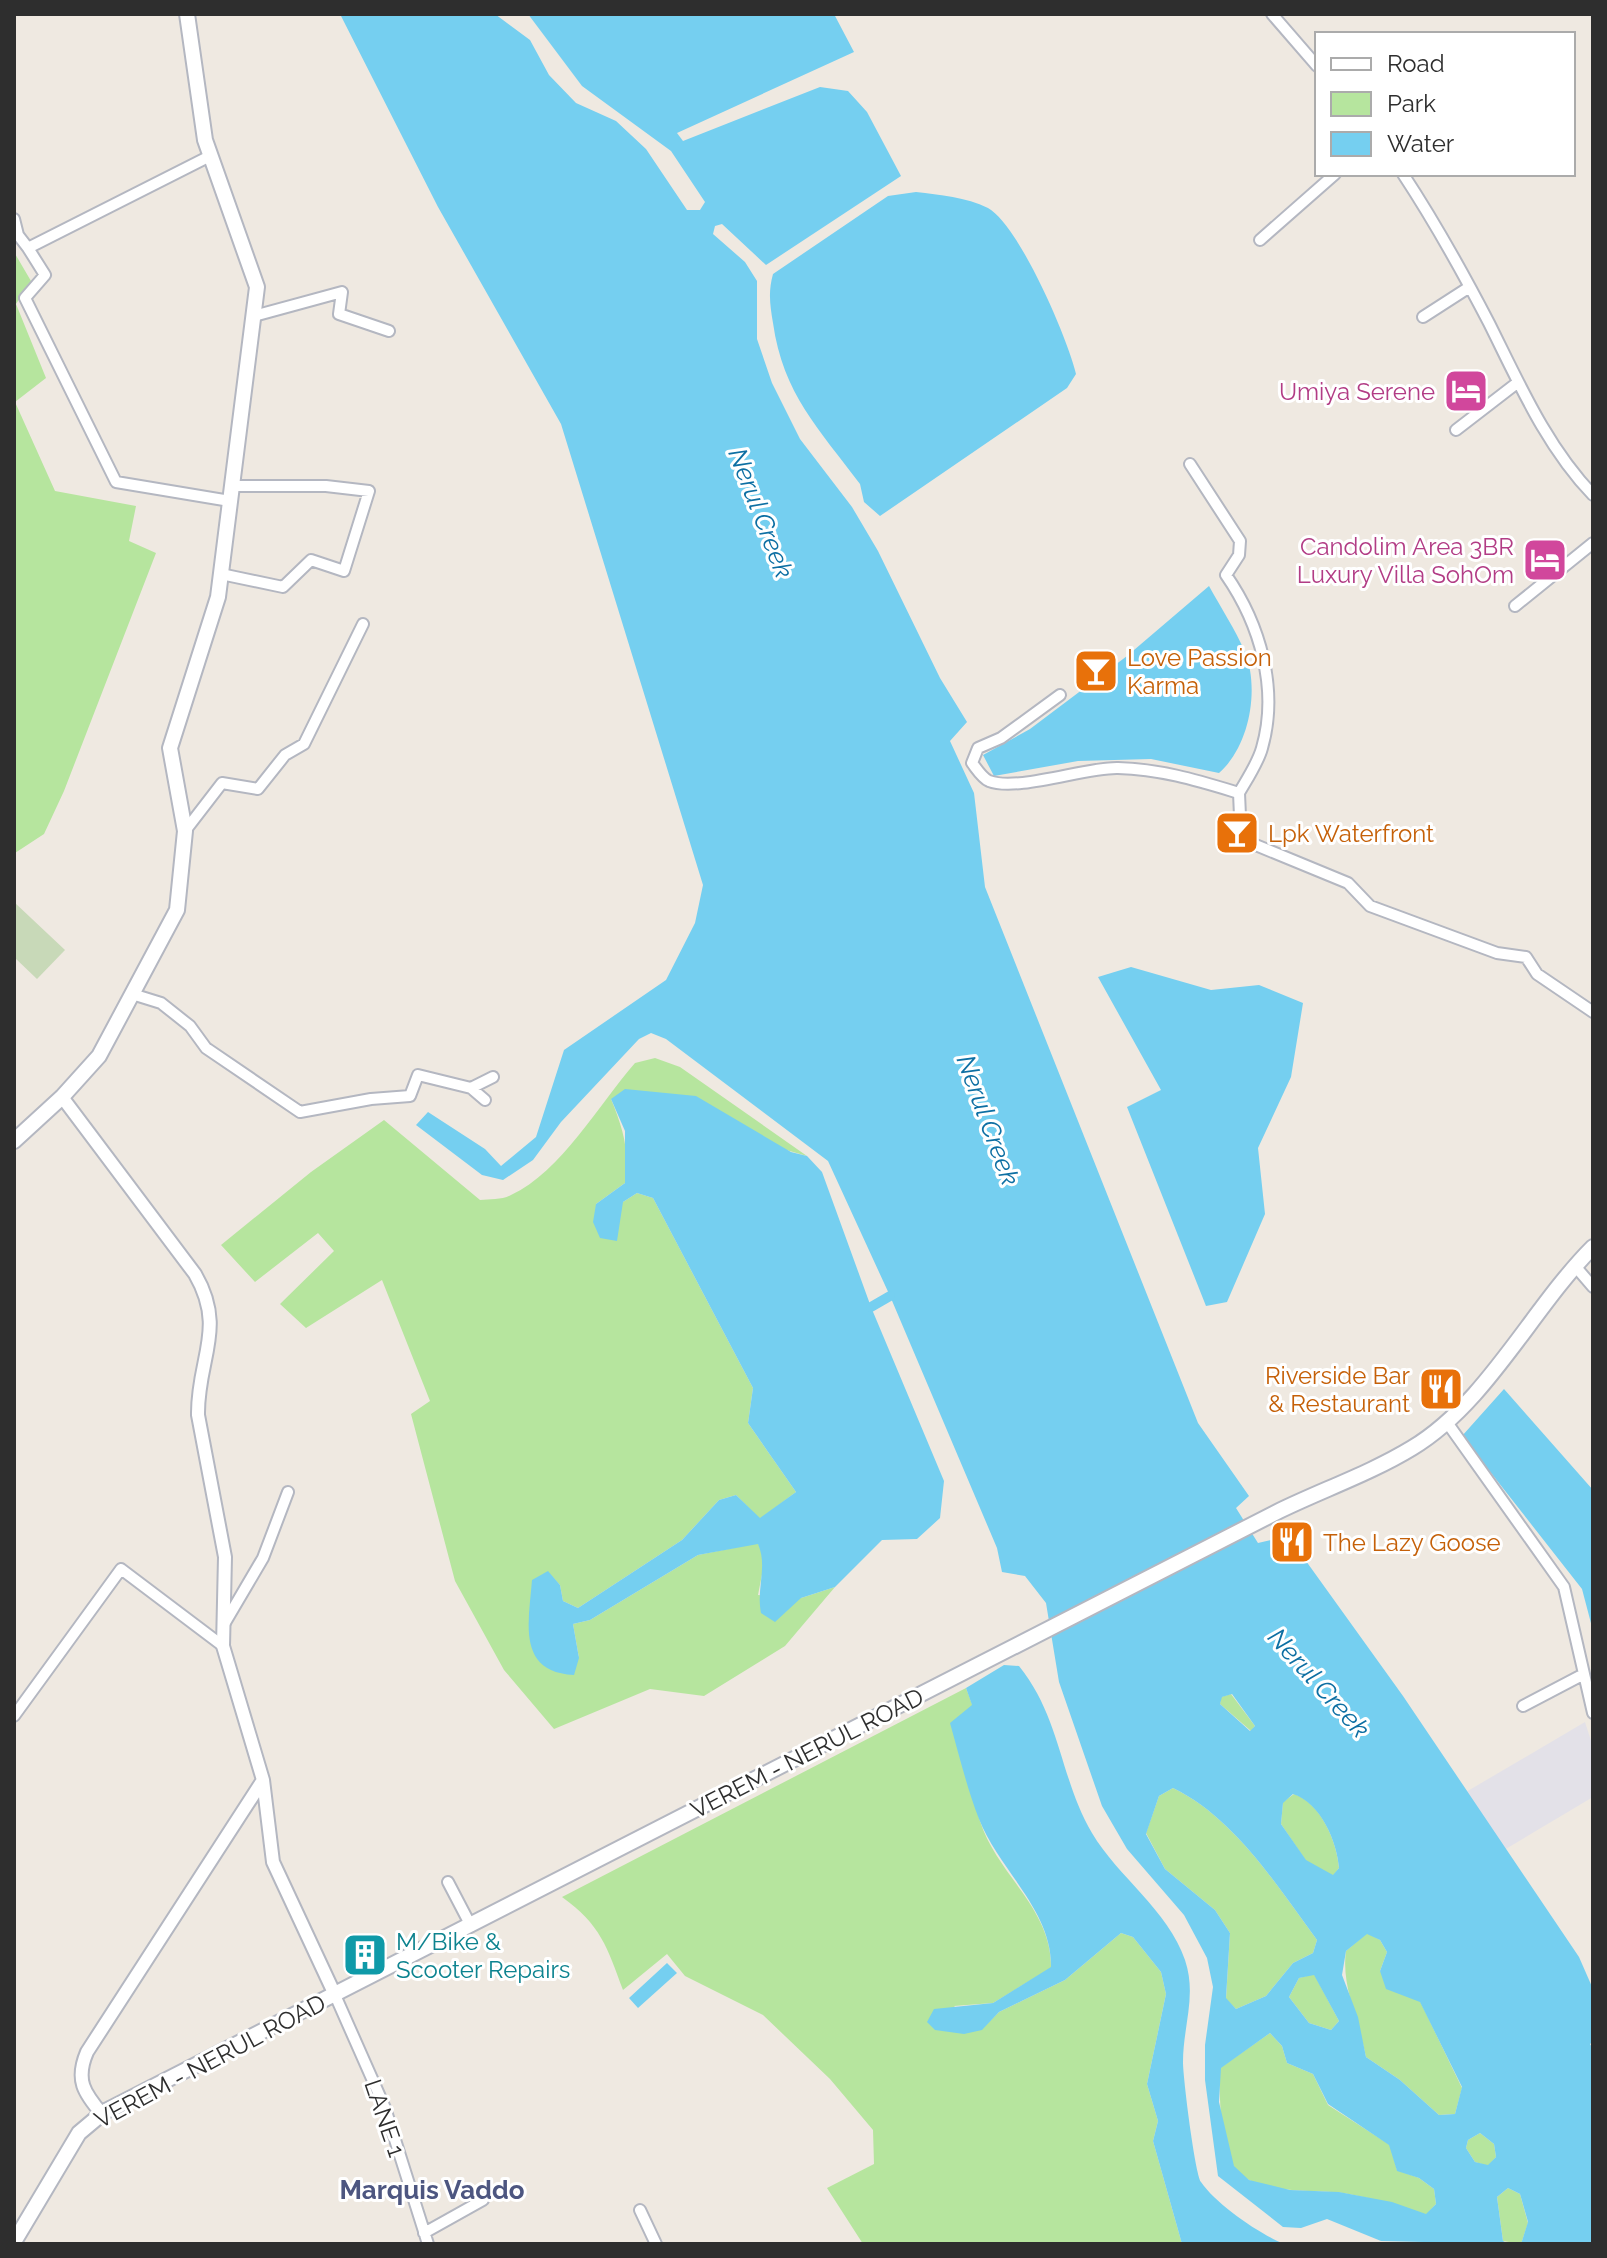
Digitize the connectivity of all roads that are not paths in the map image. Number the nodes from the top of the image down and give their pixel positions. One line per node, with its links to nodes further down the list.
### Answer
1 (187, 14): 4 (main road)
2 (1272, 14): 3 (street)
3 (1315, 64)
4 (210, 156): 9 (street); 11 (main road)
5 (1333, 176): 8 (street)
6 (1404, 176): 10 (street)
7 (14, 219): 9 (street)
8 (1260, 240)
9 (28, 248): 17 (street)
10 (1468, 288): 12 (street); 14 (street)
11 (254, 316): 13 (street); 17 (main road)
12 (1423, 317)
13 (389, 331)
14 (1517, 383): 15 (street); 18 (street)
15 (1456, 430)
16 (1190, 464): 24 (street)
17 (232, 494): 20 (main road); 20 (street)
18 (1593, 495)
19 (1593, 543): 21 (street)
20 (221, 574): 25 (main road)
21 (1515, 606)
22 (363, 624): 25 (street)
23 (1060, 695): 24 (street)
24 (1239, 793): 27 (street)
25 (185, 831): 26 (main road)
26 (132, 994): 29 (street); 30 (main road)
27 (1593, 1012)
28 (493, 1077): 29 (street)
29 (471, 1088): 31 (street)
30 (62, 1097): 32 (main road); 38 (street)
31 (485, 1100)
32 (14, 1141)
33 (1593, 1247): 34 (main road, VEREM - NERUL ROAD)
34 (1575, 1266): 35 (street); 36 (main road, VEREM - NERUL ROAD)
35 (1593, 1287)
36 (1446, 1421): 40 (street); 46 (main road, VEREM - NERUL ROAD)
37 (288, 1492): 38 (street)
38 (221, 1629): 39 (street)
39 (223, 1646): 43 (street); 44 (street)
40 (1584, 1674): 41 (street); 42 (street)
41 (1523, 1706)
42 (1593, 1713)
43 (14, 1716)
44 (263, 1780): 47 (street); 48 (street)
45 (448, 1882): 46 (street)
46 (471, 1926): 47 (main road, VEREM - NERUL ROAD)
47 (335, 1995): 48 (main road, VEREM - NERUL ROAD); 51 (street, LANE 1)
48 (102, 2114): 52 (main road, VEREM - NERUL ROAD)
49 (483, 2200): 51 (street)
50 (640, 2210): 53 (street)
51 (426, 2238)
52 (14, 2242)
53 (656, 2244)

